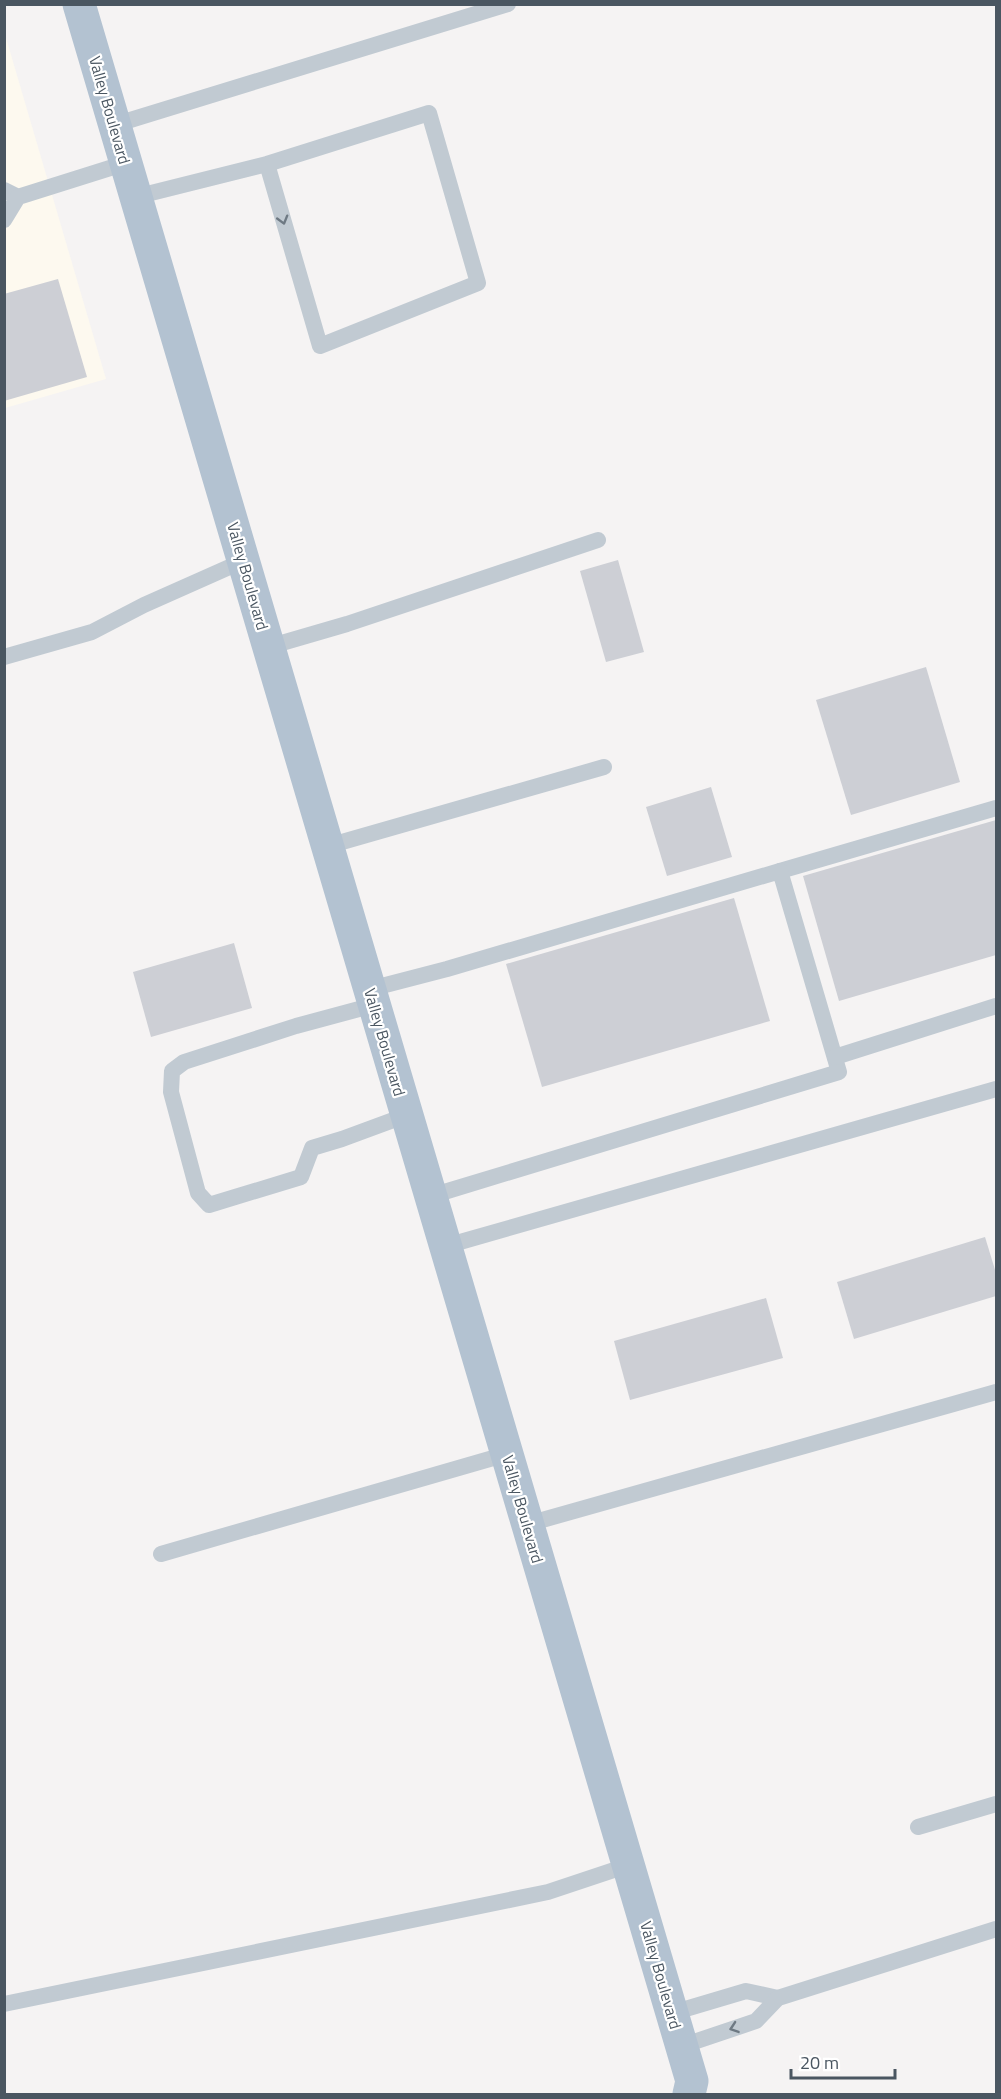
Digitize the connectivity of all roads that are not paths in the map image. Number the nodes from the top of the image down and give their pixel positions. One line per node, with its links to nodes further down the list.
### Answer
1 (79, 4): 3 (main road, Valley Boulevard)
2 (508, 4): 3 (lane)
3 (114, 125): 4 (main road, Valley Boulevard)
4 (126, 163): 6 (lane); 7 (main road, Valley Boulevard)
5 (267, 164): 5 (lane, one-way to 5); 7 (lane)
6 (11, 193): 8 (lane)
7 (135, 197): 10 (main road, Valley Boulevard)
8 (4, 220)
9 (598, 540): 11 (lane)
10 (243, 561): 11 (main road, Valley Boulevard); 12 (lane)
11 (268, 647): 15 (main road, Valley Boulevard)
12 (4, 657)
13 (603, 766): 15 (lane)
14 (996, 808): 16 (lane)
15 (328, 846): 17 (main road, Valley Boulevard)
16 (780, 871): 17 (lane); 19 (lane)
17 (372, 997): 21 (main road, Valley Boulevard); 21 (lane)
18 (996, 1006): 19 (lane)
19 (835, 1057): 22 (lane)
20 (996, 1089): 23 (lane)
21 (407, 1115): 22 (main road, Valley Boulevard)
22 (431, 1196): 23 (main road, Valley Boulevard)
23 (446, 1246): 25 (main road, Valley Boulevard)
24 (996, 1392): 26 (lane)
25 (507, 1454): 26 (main road, Valley Boulevard); 27 (lane)
26 (528, 1524): 30 (main road, Valley Boulevard)
27 (161, 1554)
28 (996, 1804): 29 (lane)
29 (918, 1827)
30 (628, 1865): 33 (lane); 34 (main road, Valley Boulevard)
31 (996, 1929): 32 (lane)
32 (778, 1998): 34 (lane); 35 (lane, one-way to 35)
33 (4, 2004)
34 (672, 2013): 35 (main road, Valley Boulevard)
35 (682, 2046): 36 (main road, Valley Boulevard)
36 (696, 2090)

